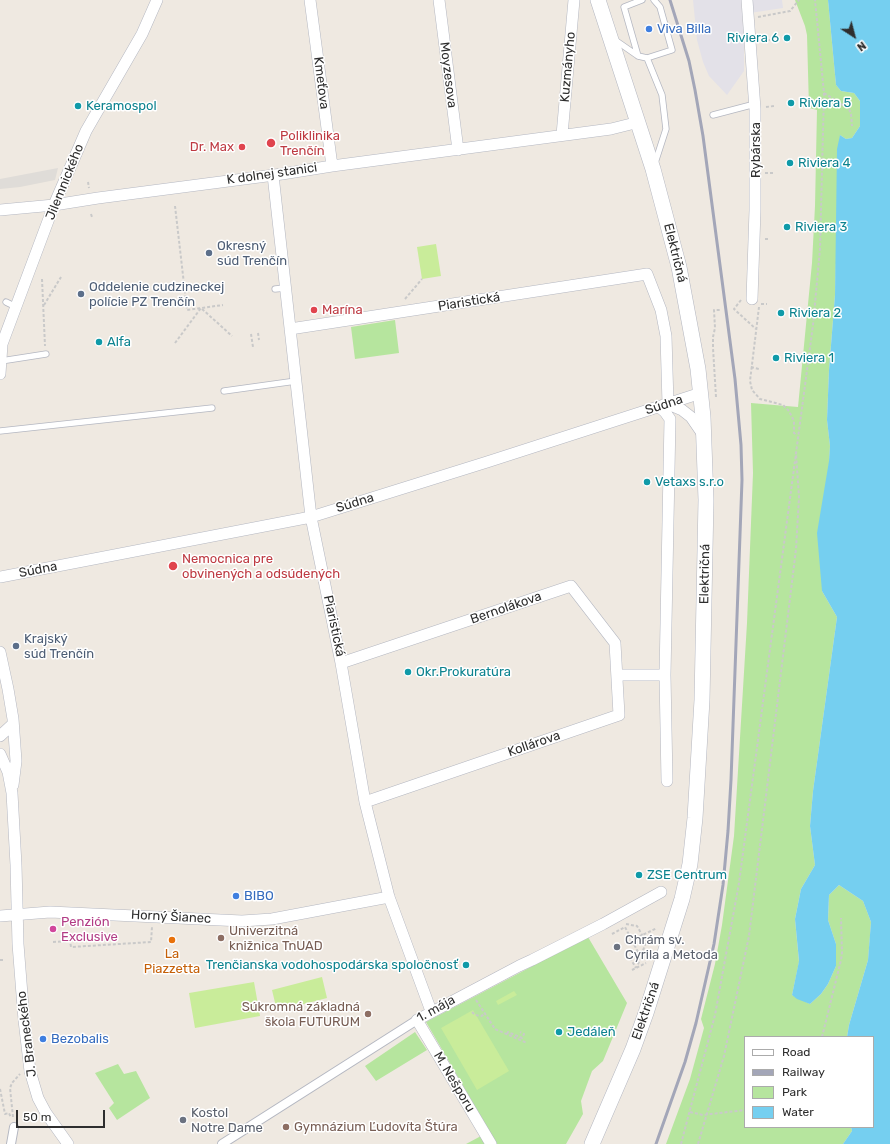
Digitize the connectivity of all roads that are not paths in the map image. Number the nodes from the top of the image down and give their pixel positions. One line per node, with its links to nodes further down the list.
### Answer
1 (157, 0): 20 (street, Jilemnického)
2 (310, 0): 17 (street, Kmeťova)
3 (439, 0): 16 (street, Moyzesova)
4 (574, 0): 15 (street, Kuzmányho)
5 (598, 0): 9 (main road, Električná)
6 (642, 0): 10 (lane)
7 (654, 0): 11 (lane)
8 (747, 0): 12 (street, Rybárska)
9 (610, 36): 10 (lane); 14 (main road, Električná)
10 (638, 56): 11 (lane)
11 (647, 58): 18 (lane)
12 (755, 104): 13 (lane); 22 (street, Rybárska)
13 (713, 115)
14 (639, 122): 15 (street, K dolnej stanici); 18 (main road, Električná)
15 (562, 135): 16 (street, K dolnej stanici)
16 (458, 150): 17 (street, K dolnej stanici)
17 (332, 166): 19 (street, K dolnej stanici)
18 (653, 169): 32 (main road, Električná)
19 (273, 175): 20 (street, K dolnej stanici); 25 (street, Piaristická)
20 (54, 205): 21 (street, K dolnej stanici); 24 (street, Jilemnického)
21 (0, 210)
22 (747, 299)
23 (6, 302): 24 (lane)
24 (16, 307): 26 (street, Jilemnického)
25 (290, 329): 30 (street, Piaristická); 33 (street, Piaristická)
26 (1, 344): 28 (street, Jilemnického)
27 (46, 354): 28 (lane)
28 (1, 361): 29 (street, Jilemnického)
29 (0, 374)
30 (296, 381): 31 (lane); 37 (street, Piaristická)
31 (224, 391)
32 (708, 397): 33 (street, Súdna); 36 (main road, Električná)
33 (664, 405): 36 (street); 37 (street, Súdna); 42 (street)
34 (212, 408): 35 (lane)
35 (0, 431)
36 (704, 436): 60 (main road, Električná)
37 (311, 517): 38 (street, Súdna); 40 (street, Piaristická)
38 (0, 577)
39 (0, 652): 43 (street)
40 (341, 663): 41 (street, Bernolákova); 48 (street, Piaristická)
41 (617, 675): 42 (street); 48 (street, Kollárova)
42 (665, 675): 46 (street)
43 (13, 724): 44 (street); 47 (street)
44 (0, 736)
45 (0, 754): 47 (street)
46 (667, 781)
47 (12, 793): 51 (street, J. Braneckého)
48 (365, 802): 50 (street, Piaristická)
49 (661, 892): 53 (street, 1. mája)
50 (389, 897): 51 (street, Horný Šianec); 53 (street)
51 (16, 914): 52 (street, Horný Šianec); 57 (street, J. Braneckého)
52 (0, 916)
53 (431, 1011): 54 (street, 1. mája)
54 (417, 1020): 58 (street, 1. mája); 59 (street, M. Nešporu)
55 (14, 1127): 56 (street)
56 (11, 1144)
57 (68, 1144)
58 (222, 1144)
59 (490, 1144)
60 (592, 1144)

